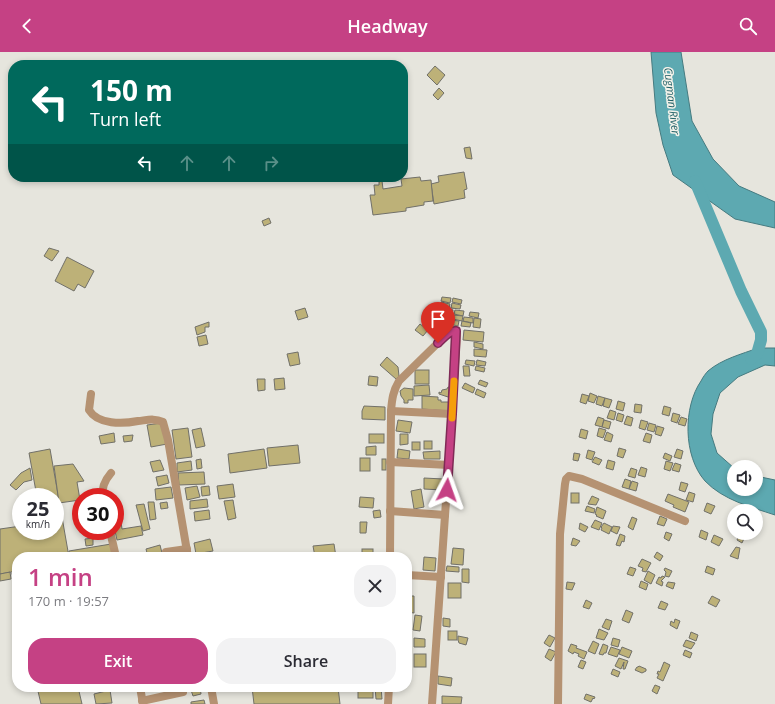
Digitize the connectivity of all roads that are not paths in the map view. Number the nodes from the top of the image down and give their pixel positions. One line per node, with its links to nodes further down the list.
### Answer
1 (90, 394): 13 (street)
2 (391, 411): 3 (street); 3 (street); 4 (street)
3 (452, 414): 5 (street)
4 (390, 462): 5 (street); 8 (street)
5 (448, 465): 9 (street)
6 (111, 473): 7 (street)
7 (103, 488)
8 (390, 511): 9 (street); 14 (street)
9 (445, 515): 16 (street)
10 (685, 521): 25 (street)
11 (112, 540): 12 (street)
12 (115, 552)
13 (188, 552)
14 (390, 552)
15 (412, 575): 16 (street)
16 (441, 577): 24 (street)
17 (141, 692): 21 (street)
18 (183, 692): 21 (street)
19 (212, 692): 22 (street)
20 (389, 692): 23 (street)
21 (142, 702)
22 (214, 704)
23 (388, 704)
24 (432, 704)
25 (558, 704)

